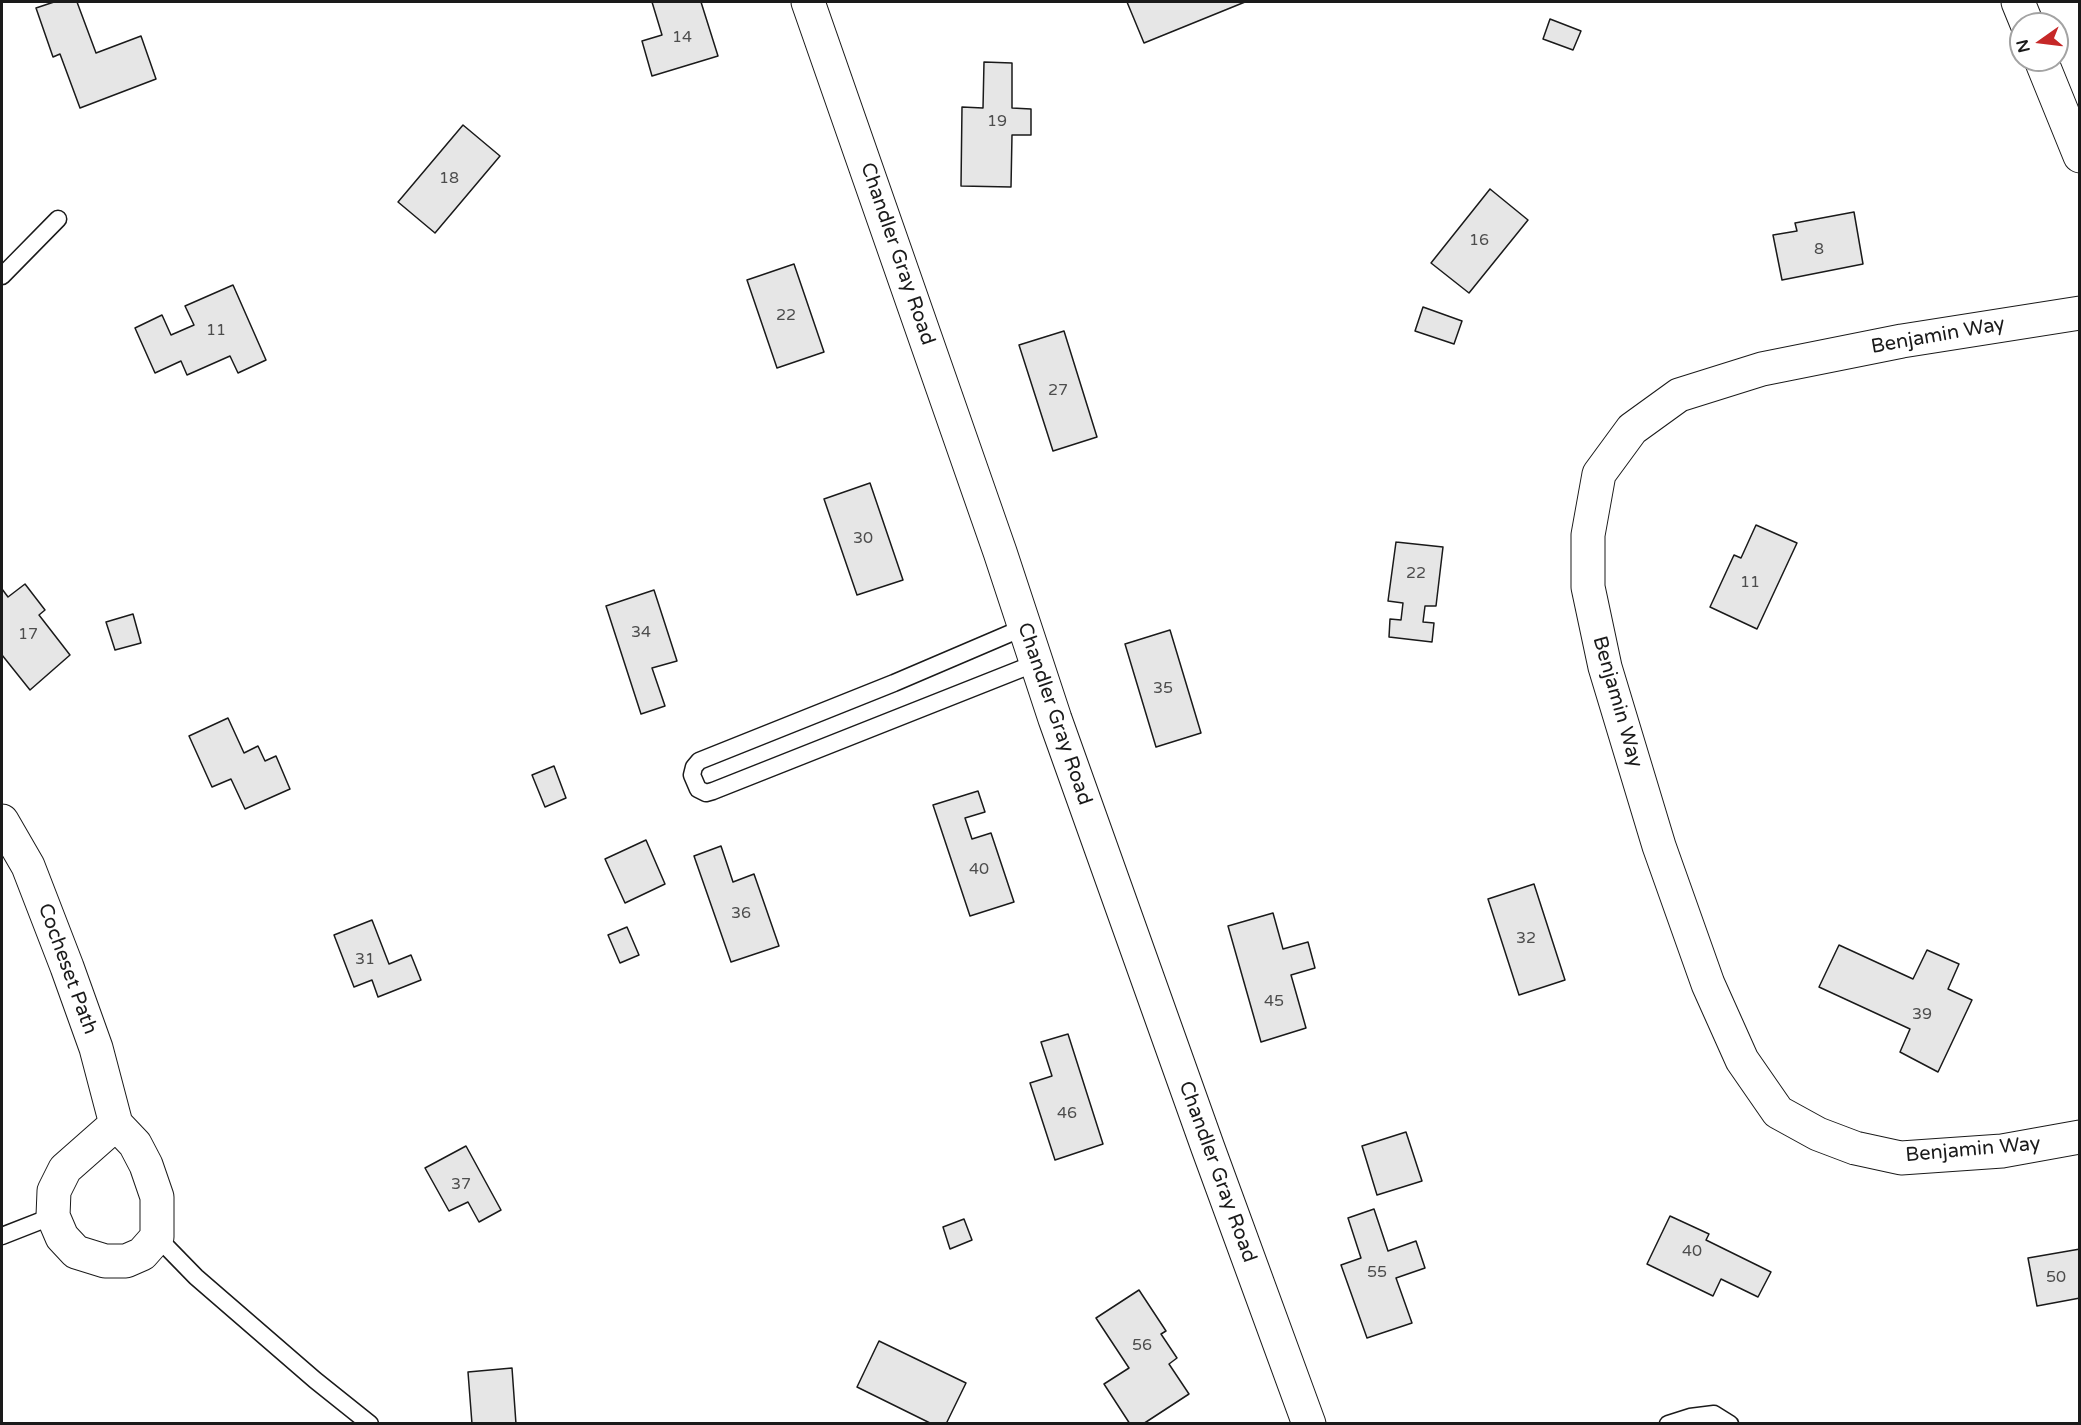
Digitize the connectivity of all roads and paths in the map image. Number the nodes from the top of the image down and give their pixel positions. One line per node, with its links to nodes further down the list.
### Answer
1 (816, 4): 7 (street, Chandler Gray Road)
2 (2046, 72): 3 (street)
3 (2079, 156)
4 (58, 219): 5 (lane)
5 (2, 276)
6 (2079, 313): 11 (street, Benjamin Way)
7 (1025, 627): 8 (street, Chandler Gray Road); 8 (lane)
8 (1036, 663): 16 (street, Chandler Gray Road)
9 (2, 821): 10 (street, Cocheset Path)
10 (116, 1124): 12 (street); 14 (street, Cocheset Path)
11 (2079, 1137)
12 (53, 1216): 13 (lane); 14 (street)
13 (2, 1236)
14 (157, 1237): 15 (lane)
15 (370, 1424)
16 (1309, 1424)
17 (1668, 1424): 18 (lane)
18 (1730, 1424)

